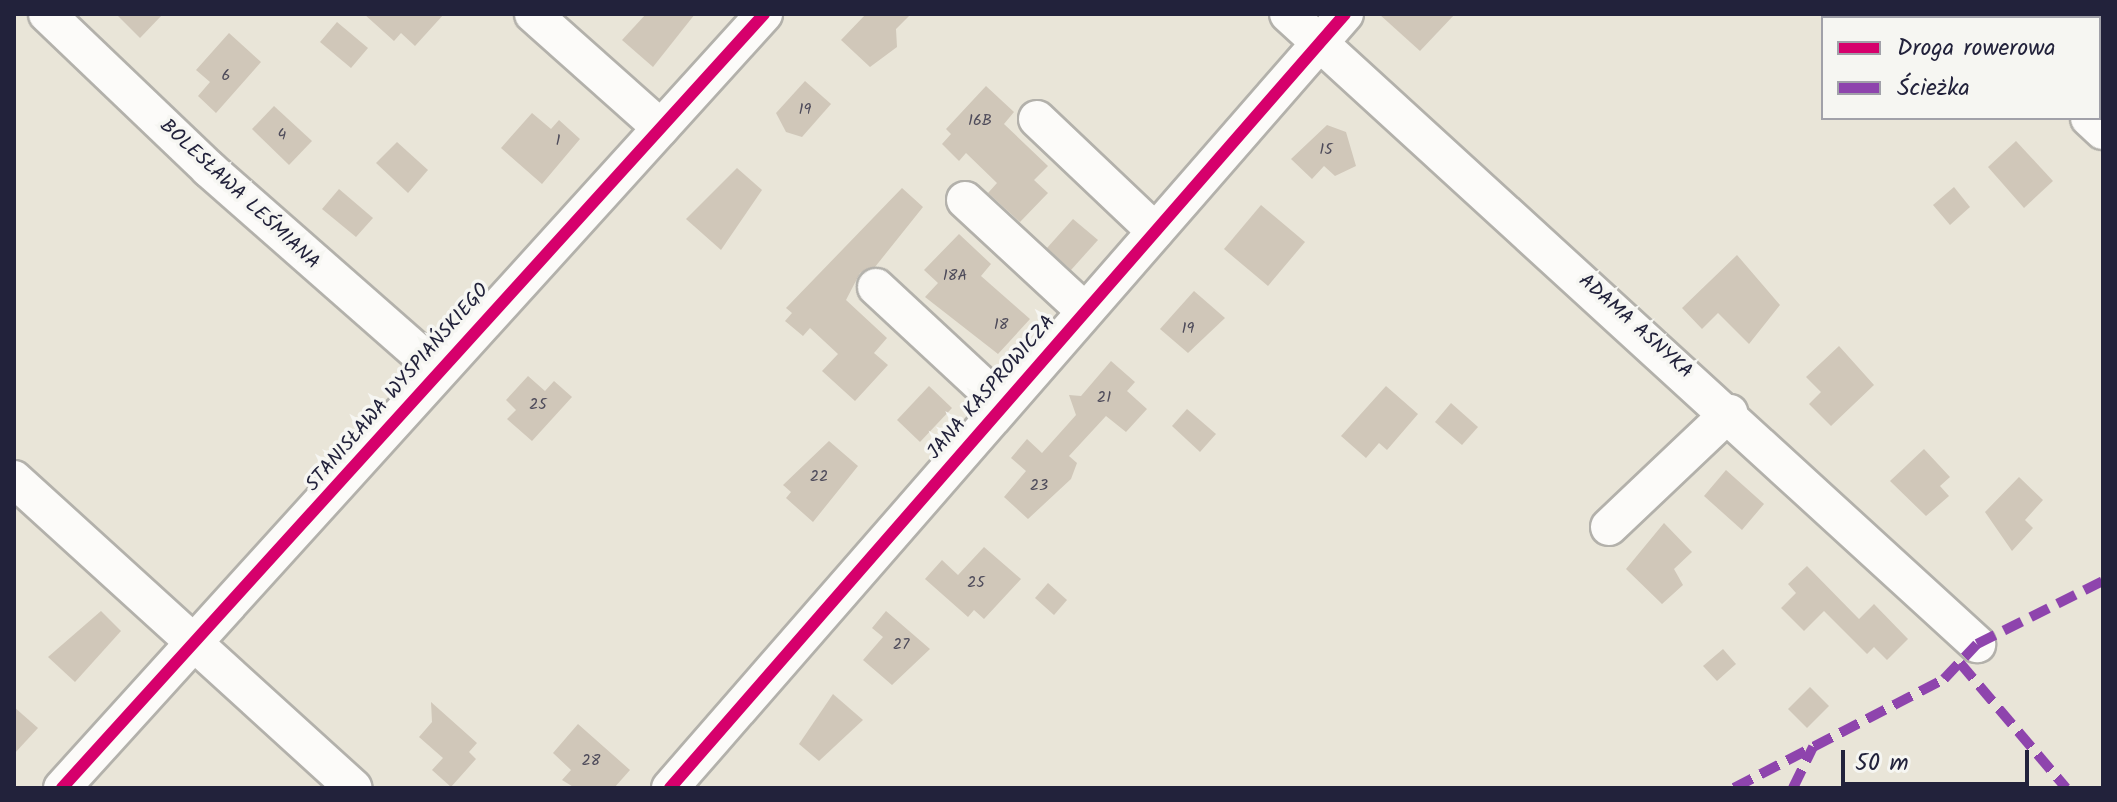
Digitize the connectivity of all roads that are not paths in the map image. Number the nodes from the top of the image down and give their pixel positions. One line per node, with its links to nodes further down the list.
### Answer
1 (47, 14): 13 (street, BOLESŁAWA LEŚMIANA)
2 (533, 14): 8 (street)
3 (764, 14): 8 (street, STANISŁAWA WYSPIAŃSKIEGO)
4 (1288, 14): 6 (street, ADAMA ASNYKA)
5 (1345, 14): 6 (street, JANA KASPROWICZA)
6 (1320, 41): 10 (street, JANA KASPROWICZA); 15 (street, ADAMA ASNYKA)
7 (1037, 119): 10 (street)
8 (661, 128): 13 (street, STANISŁAWA WYSPIAŃSKIEGO)
9 (965, 200): 12 (street)
10 (1155, 231): 12 (street, JANA KASPROWICZA)
11 (876, 287): 14 (street)
12 (1085, 311): 14 (street, JANA KASPROWICZA)
13 (437, 369): 19 (street, STANISŁAWA WYSPIAŃSKIEGO)
14 (1003, 405): 22 (street, JANA KASPROWICZA)
15 (1729, 413): 17 (street); 18 (street, ADAMA ASNYKA)
16 (14, 479): 19 (street)
17 (1609, 527)
18 (1977, 644)
19 (195, 648): 20 (street, STANISŁAWA WYSPIAŃSKIEGO); 21 (street)
20 (62, 788)
21 (353, 788)
22 (670, 788)

